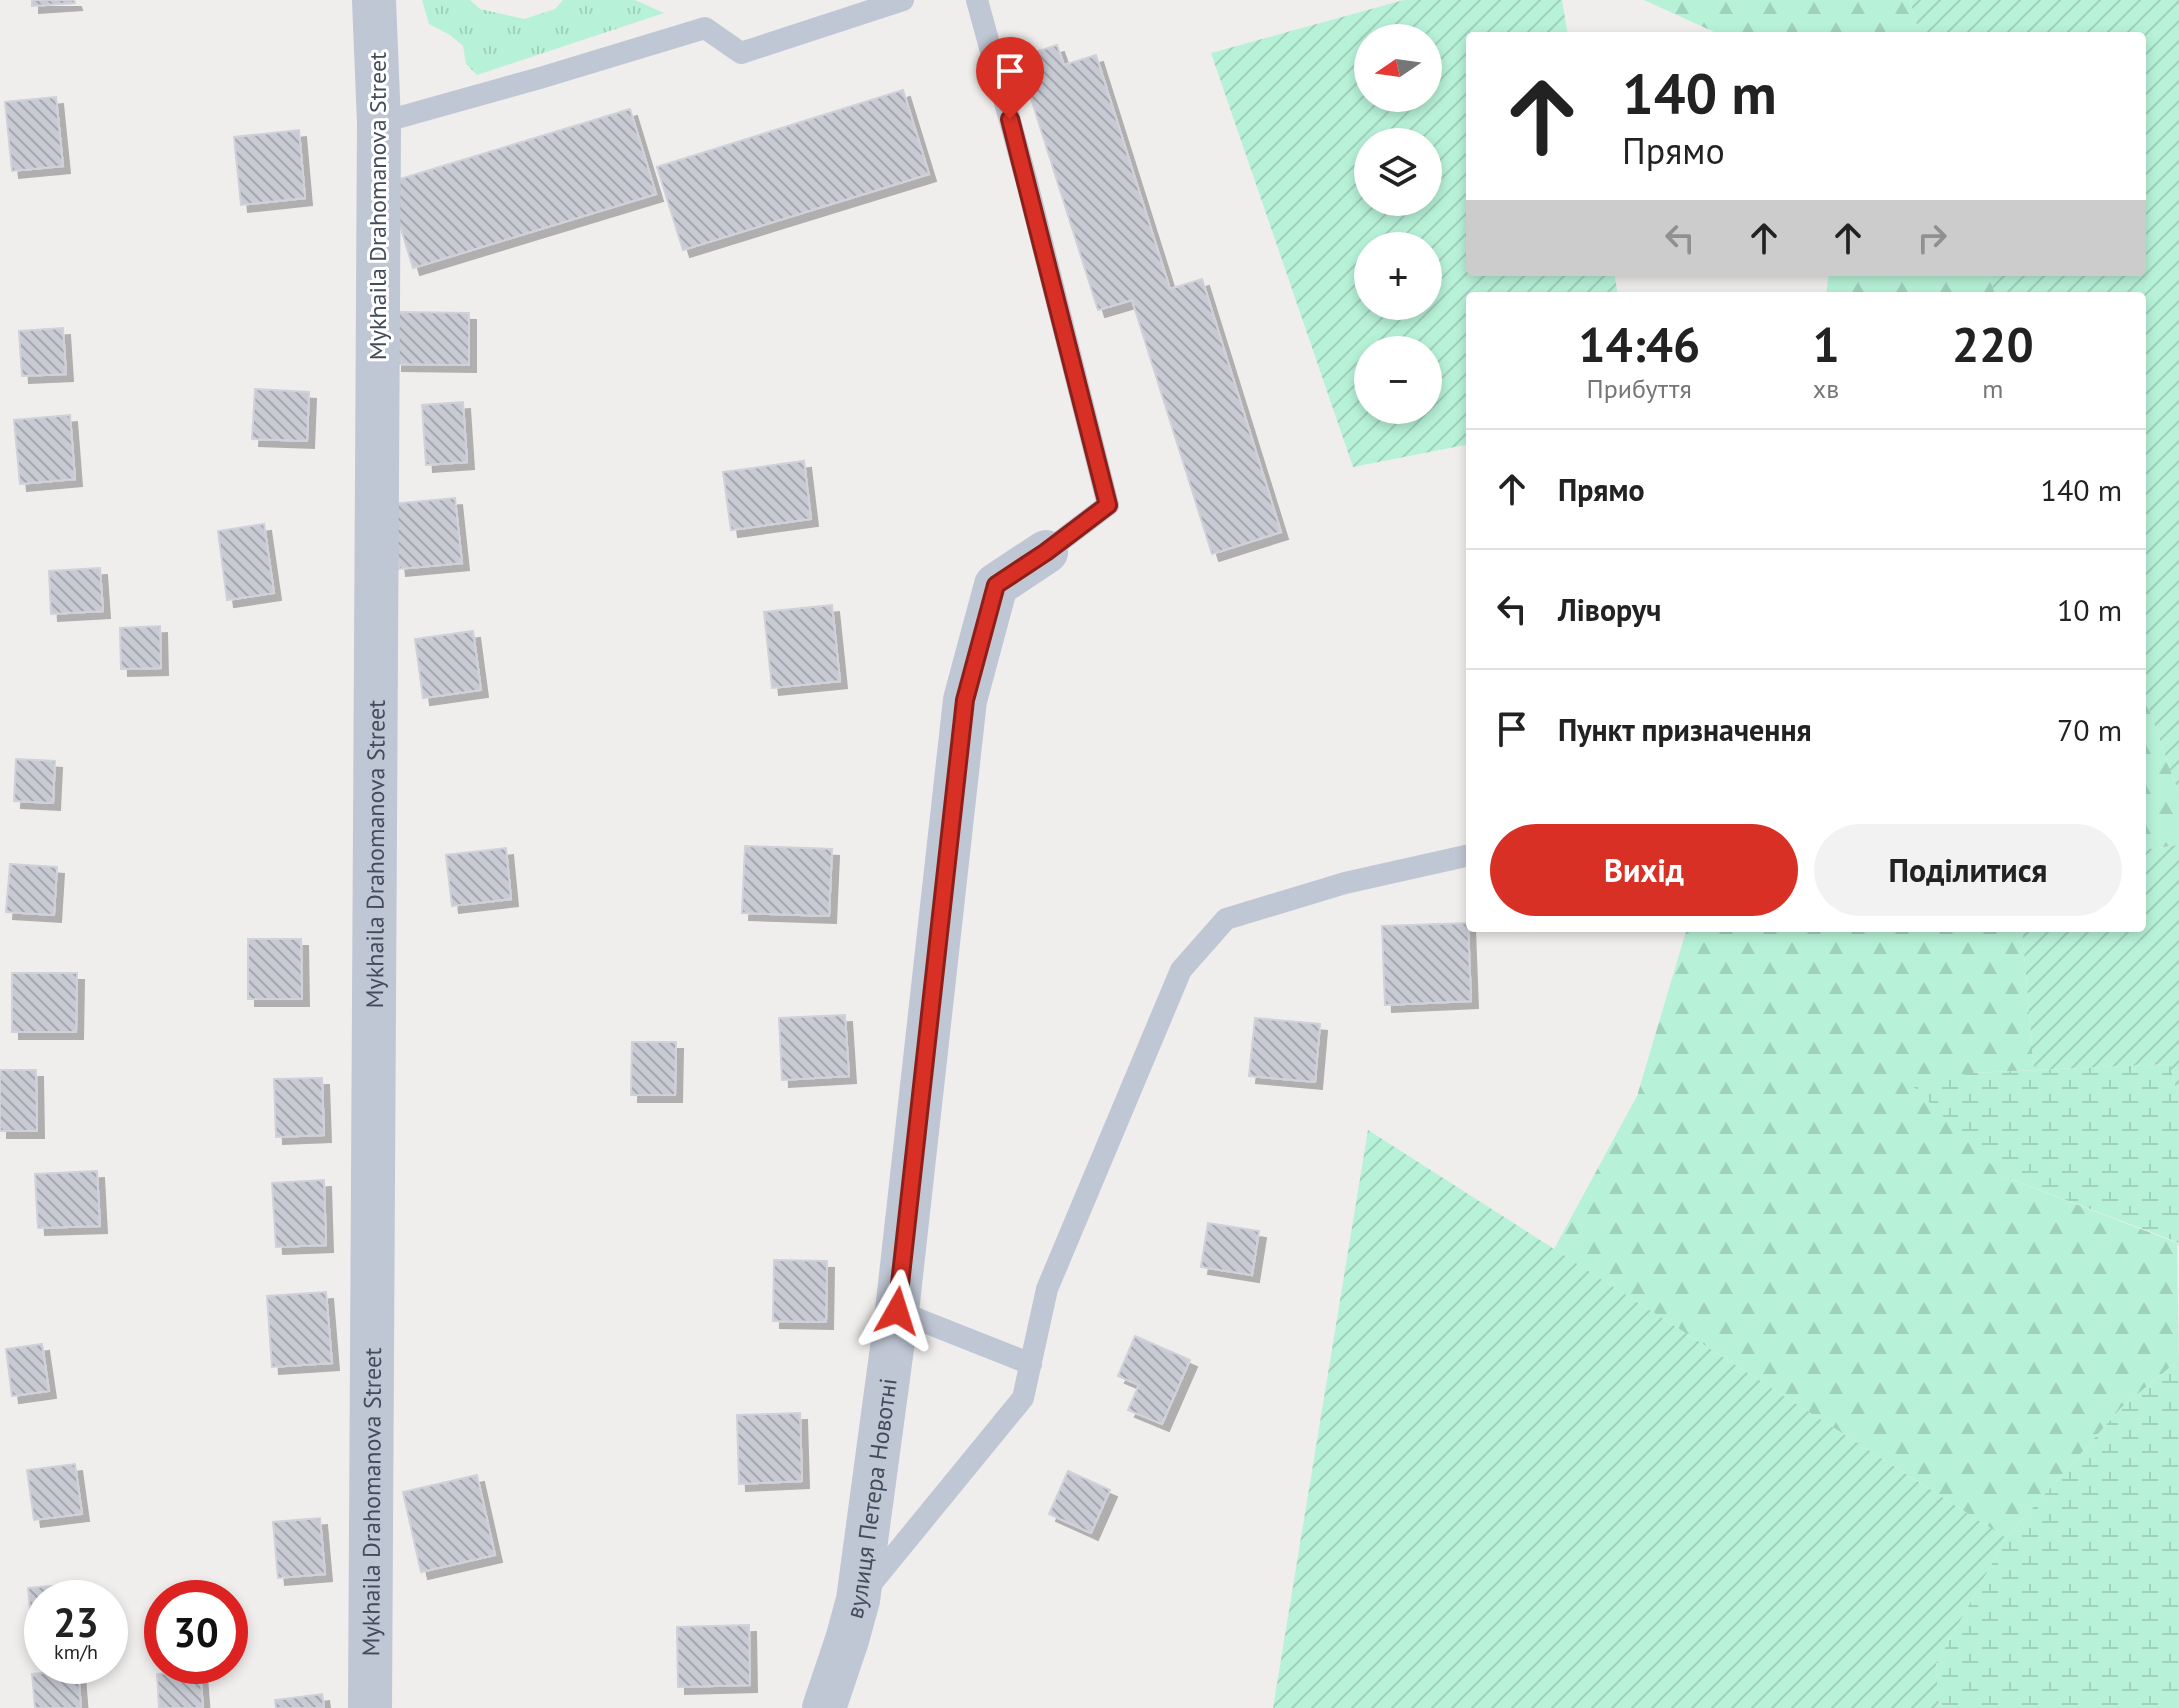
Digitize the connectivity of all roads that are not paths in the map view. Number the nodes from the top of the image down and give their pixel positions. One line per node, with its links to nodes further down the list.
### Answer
1 (374, 0): 4 (street, Mykhaila Drahomanova Street)
2 (903, 0): 4 (lane)
3 (977, 0): 5 (lane)
4 (379, 123): 10 (street, Mykhaila Drahomanova Street)
5 (1046, 552): 7 (street, вулиця Петера Новотні)
6 (1466, 856): 8 (lane)
7 (897, 1311): 8 (lane); 9 (street, вулиця Петера Новотні)
8 (1031, 1364): 9 (lane)
9 (858, 1600): 11 (street, вулиця Петера Новотні)
10 (370, 1708)
11 (824, 1708)

